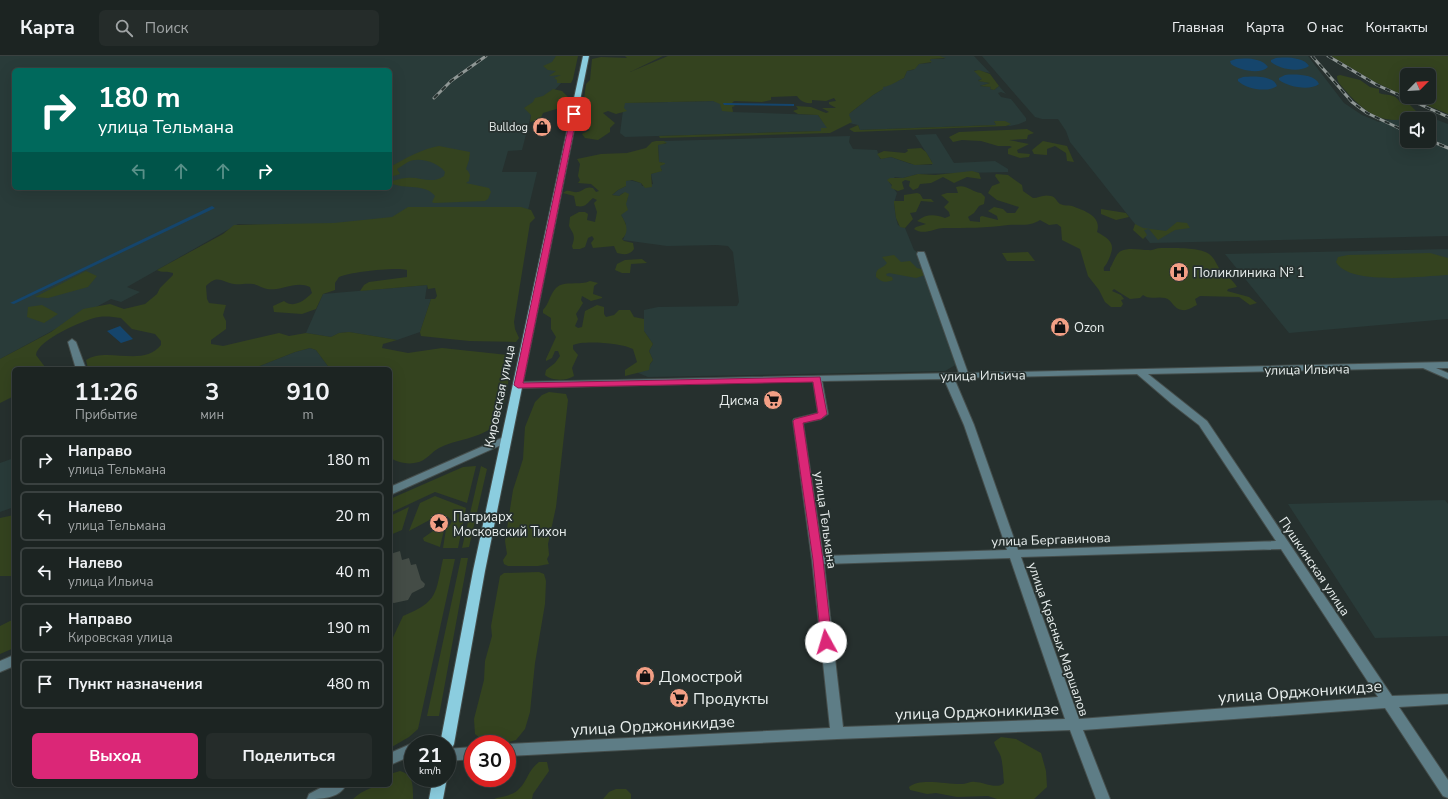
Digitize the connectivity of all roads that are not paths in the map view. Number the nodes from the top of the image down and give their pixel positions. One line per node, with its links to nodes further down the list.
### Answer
1 (586, 56): 12 (main road, Кировская улица)
2 (921, 254): 9 (street)
3 (72, 342): 6 (street)
4 (1423, 366): 5 (street, улица Ильича); 7 (street, улица Ильича); 10 (street)
5 (1448, 366)
6 (80, 367)
7 (1140, 372): 9 (street, улица Ильича); 15 (street, Пушкинская улица)
8 (948, 376): 9 (street, улица Ильича); 11 (street, улица Ильича); 16 (street, улица Красных Маршалов)
9 (964, 376)
10 (1448, 376)
11 (817, 379): 12 (street, улица Ильича); 17 (street, улица Тельмана)
12 (518, 385): 13 (main road, Кировская улица)
13 (506, 439): 14 (street); 24 (main road, Кировская улица)
14 (392, 490)
15 (1284, 544): 16 (street, улица Бергавинова); 21 (street, Пушкинская улица)
16 (1015, 554): 17 (street, улица Бергавинова); 22 (street, улица Красных Маршалов)
17 (818, 560): 23 (street, улица Тельмана)
18 (12, 661): 19 (street)
19 (0, 667)
20 (1448, 700): 21 (street, улица Орджоникидзе)
21 (1388, 702): 22 (street, улица Орджоникидзе); 31 (street, Пушкинская улица)
22 (1074, 724): 23 (street, улица Орджоникидзе); 33 (street, улица Красных Маршалов)
23 (837, 733): 25 (street, улица Орджоникидзе)
24 (449, 735)
25 (516, 750)
26 (404, 753): 27 (street)
27 (392, 758)
28 (334, 787): 30 (street)
29 (438, 787): 32 (main road)
30 (321, 792)
31 (1448, 792)
32 (436, 799)
33 (1103, 799)

